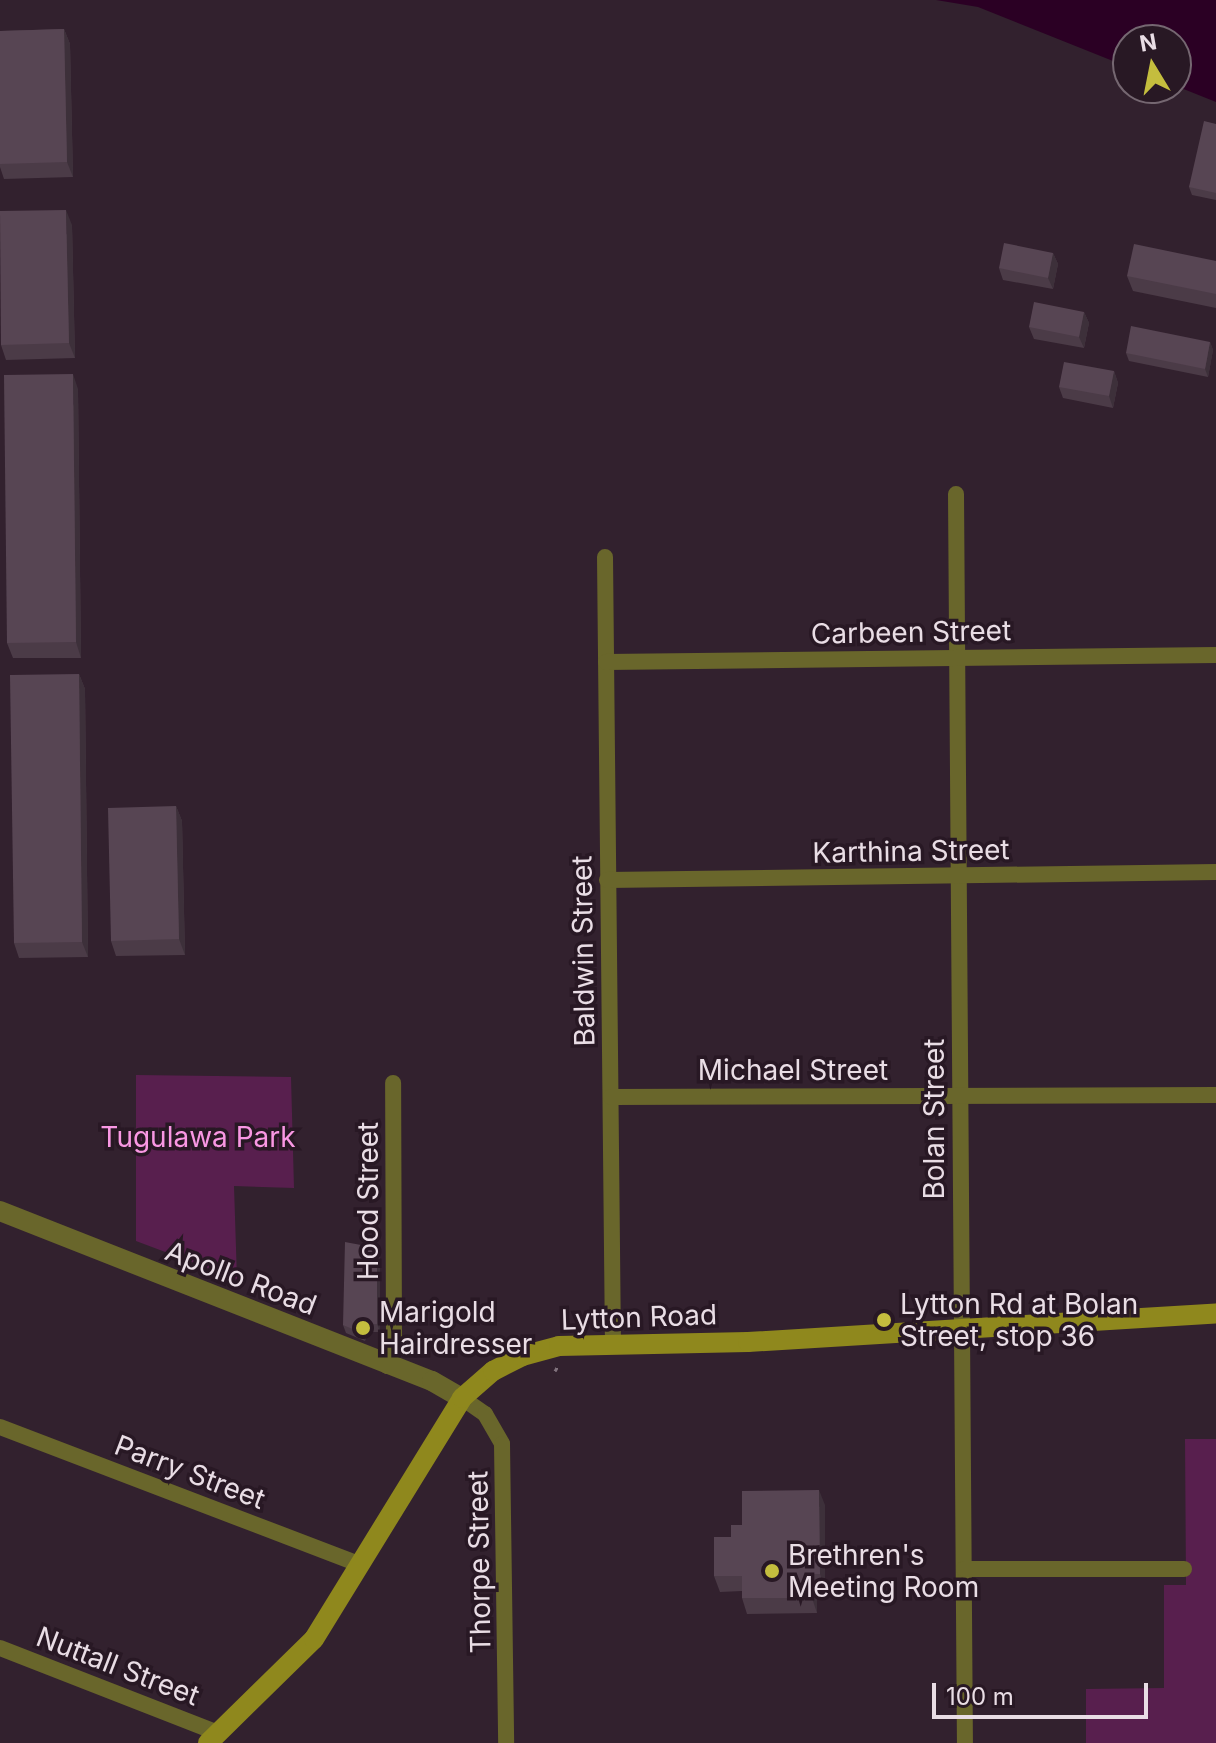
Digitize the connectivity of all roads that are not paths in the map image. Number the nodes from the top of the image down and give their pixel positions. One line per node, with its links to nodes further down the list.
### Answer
1 (956, 494): 4 (street, Bolan Street)
2 (605, 557): 5 (street, Baldwin Street)
3 (1216, 655): 4 (street, Carbeen Street)
4 (957, 658): 5 (street, Carbeen Street); 7 (street, Bolan Street)
5 (606, 662): 8 (street, Baldwin Street)
6 (1216, 872): 7 (street, Karthina Street)
7 (959, 877): 8 (street, Karthina Street); 10 (street, Bolan Street)
8 (607, 880): 12 (street, Baldwin Street)
9 (393, 1083): 17 (street, Hood Street)
10 (959, 1095): 11 (street, Michael Street); 12 (street, Michael Street); 15 (street, Bolan Street)
11 (1216, 1095)
12 (611, 1097): 16 (street, Baldwin Street)
13 (0, 1211): 17 (street, Apollo Road)
14 (1216, 1313): 15 (main road, Lytton Road)
15 (962, 1329): 16 (main road, Lytton Road); 21 (street, Bolan Street)
16 (613, 1343): 18 (main road, Lytton Road)
17 (387, 1366): 18 (street, Apollo Road)
18 (462, 1398): 20 (main road, Lytton Road); 25 (street, Thorpe Street)
19 (0, 1427): 20 (street, Parry Street)
20 (361, 1565): 24 (main road, Lytton Road)
21 (964, 1569): 22 (street); 26 (street, Bolan Street)
22 (1184, 1569)
23 (0, 1648): 24 (street, Nuttall Street)
24 (213, 1738)
25 (506, 1743)
26 (965, 1743)

